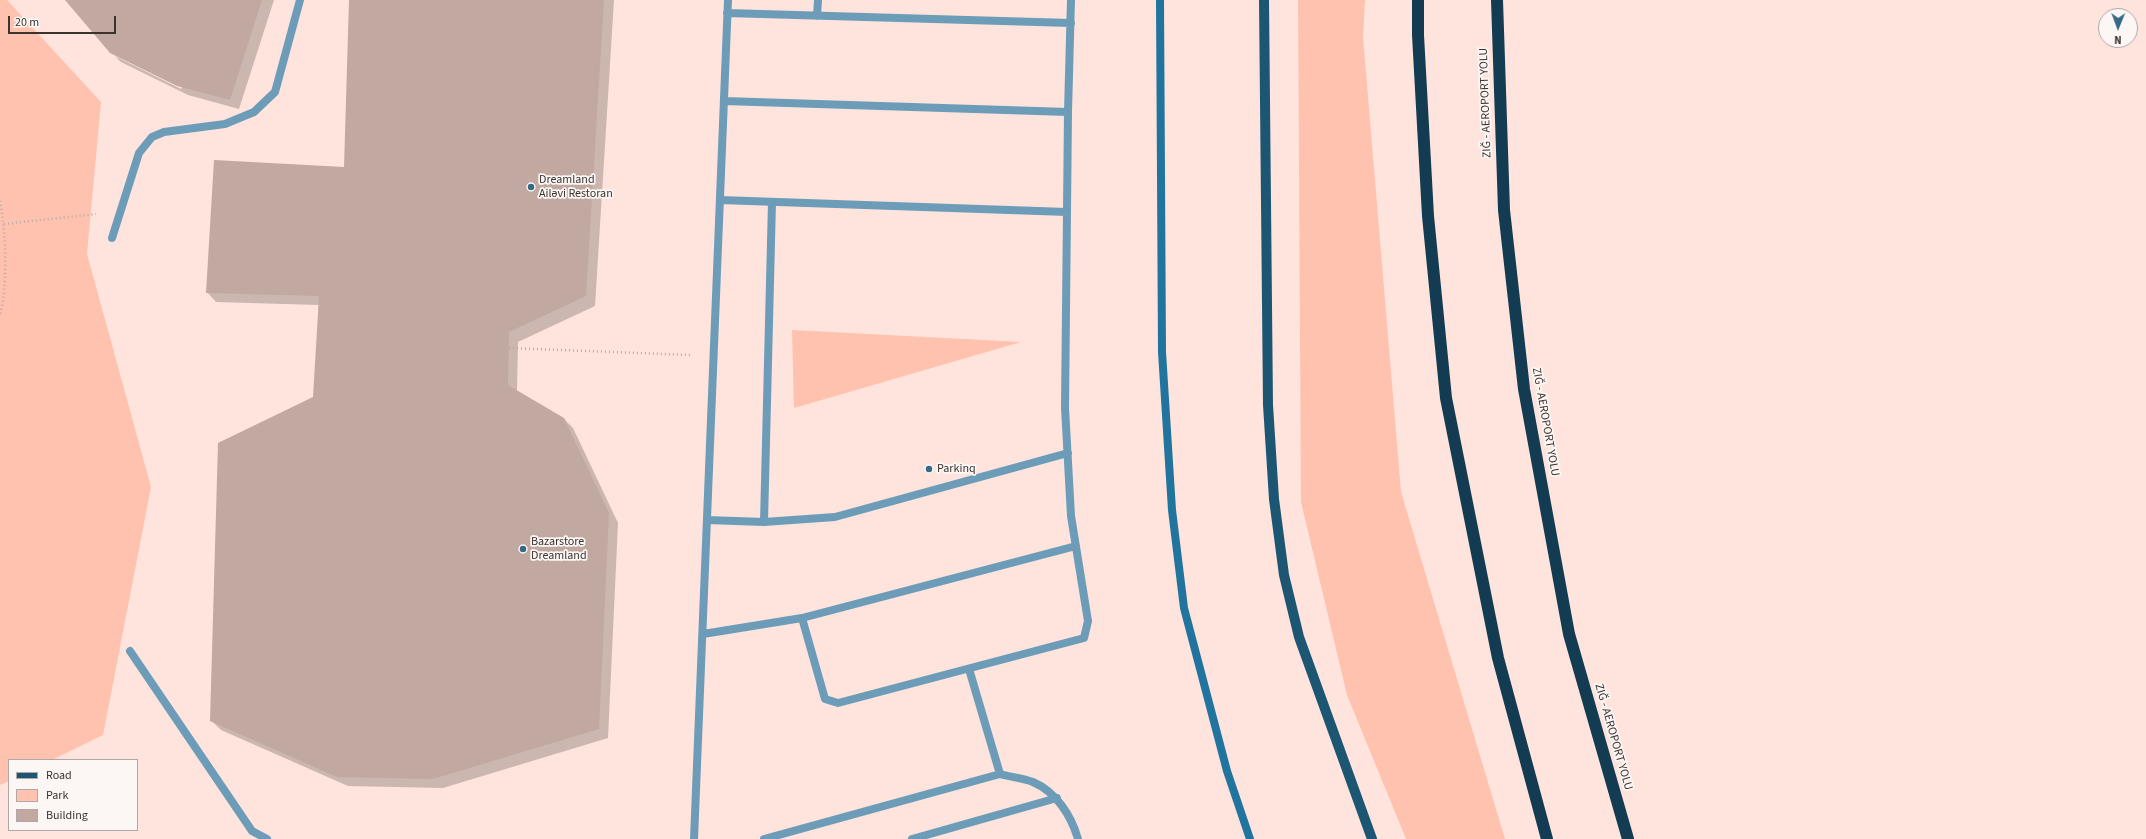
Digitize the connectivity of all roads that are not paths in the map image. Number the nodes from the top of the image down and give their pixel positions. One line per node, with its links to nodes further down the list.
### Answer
1 (300, 0): 17 (lane)
2 (728, 0): 9 (lane)
3 (818, 0): 10 (lane)
4 (1072, 0): 11 (lane)
5 (1160, 0): 34 (street)
6 (1264, 0): 35 (main road)
7 (1418, 0): 36 (highway)
8 (1497, 0): 37 (highway)
9 (727, 13): 10 (lane); 12 (lane)
10 (818, 16): 11 (lane)
11 (1071, 23): 13 (lane)
12 (724, 101): 13 (lane); 14 (lane)
13 (1068, 112): 16 (lane)
14 (720, 200): 15 (lane); 19 (lane)
15 (772, 202): 16 (lane); 20 (lane)
16 (1067, 212): 18 (lane)
17 (112, 238)
18 (1068, 453): 20 (lane); 21 (lane)
19 (707, 520): 20 (lane); 23 (lane)
20 (764, 522)
21 (1076, 546): 22 (lane); 25 (lane)
22 (802, 618): 23 (lane); 25 (lane)
23 (703, 634): 30 (lane)
24 (130, 651): 29 (lane)
25 (969, 669): 26 (lane)
26 (1000, 774): 27 (lane); 31 (lane)
27 (1057, 798): 28 (lane); 33 (lane)
28 (940, 835): 32 (lane)
29 (267, 839)
30 (694, 839)
31 (764, 839)
32 (912, 839)
33 (1078, 839)
34 (1250, 839)
35 (1372, 839)
36 (1547, 839)
37 (1628, 839)

